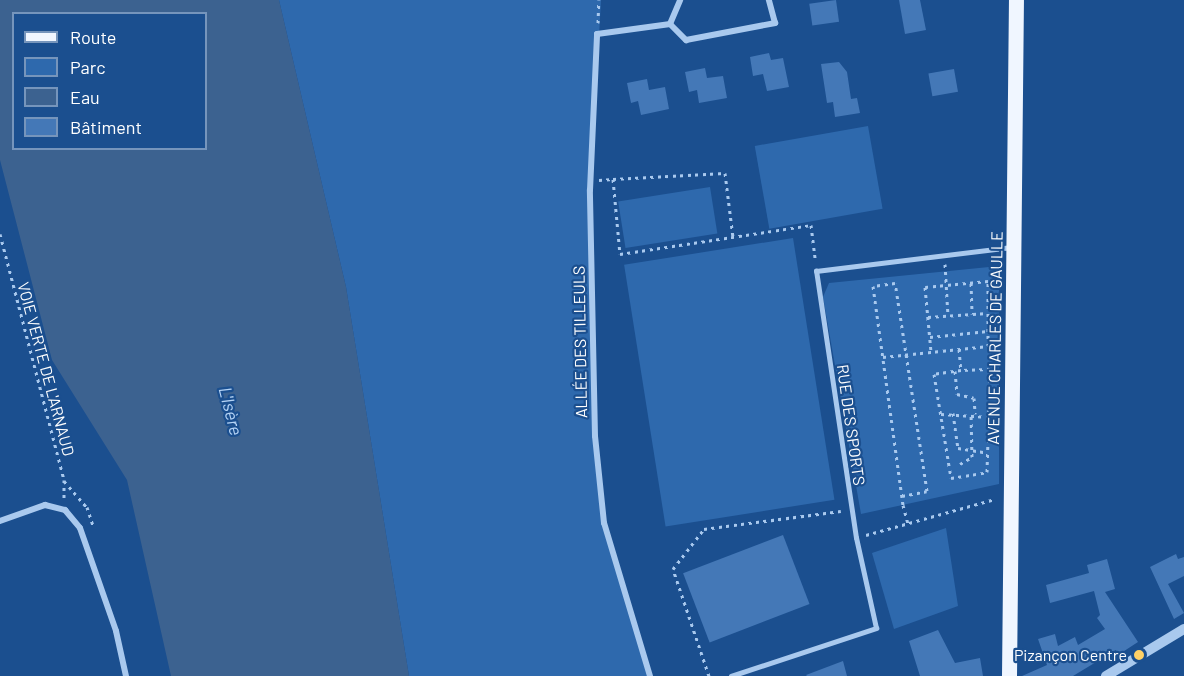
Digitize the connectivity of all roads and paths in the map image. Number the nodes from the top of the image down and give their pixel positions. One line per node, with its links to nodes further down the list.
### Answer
1 (599, 0): 6 (path)
2 (680, 0): 5 (street)
3 (769, 0): 5 (street)
4 (1016, 0): 11 (main road, AVENUE CHARLES DE GAULLE)
5 (670, 24): 6 (street)
6 (597, 34): 8 (street, ALLÉE DES TILLEULS)
7 (613, 179): 8 (path); 10 (path); 10 (path)
8 (591, 180): 44 (street, ALLÉE DES TILLEULS)
9 (0, 234): 37 (path, VOIE VERTE DE L'ARNAUD)
10 (733, 237): 13 (path)
11 (1014, 247): 12 (lane); 35 (main road, AVENUE CHARLES DE GAULLE)
12 (945, 254): 13 (lane); 15 (path)
13 (816, 271): 38 (lane, RUE DES SPORTS)
14 (971, 283): 15 (path); 16 (path); 17 (path)
15 (946, 285): 18 (path); 19 (path)
16 (988, 313): 17 (path); 20 (path)
17 (972, 314): 18 (path)
18 (948, 316): 19 (path)
19 (928, 317): 21 (path)
20 (988, 331): 21 (path); 22 (path)
21 (930, 337): 23 (path)
22 (958, 349): 23 (path); 26 (path)
23 (931, 352): 24 (path)
24 (906, 354): 25 (path); 25 (path); 36 (path)
25 (883, 357): 36 (path)
26 (961, 370): 27 (path); 31 (path)
27 (955, 371): 29 (path); 30 (path)
28 (953, 413): 29 (path); 30 (path); 32 (path)
29 (941, 414): 33 (path)
30 (973, 414): 31 (path); 32 (path)
31 (989, 417): 33 (path)
32 (973, 450): 33 (path); 34 (path)
33 (988, 453)
34 (960, 464)
35 (1011, 495): 40 (path); 47 (main road, AVENUE CHARLES DE GAULLE)
36 (902, 496): 40 (path)
37 (65, 510): 39 (street); 43 (street)
38 (851, 510): 41 (lane, RUE DES SPORTS); 45 (path)
39 (0, 521)
40 (908, 524): 41 (path)
41 (856, 538): 46 (lane, RUE DES SPORTS)
42 (1184, 629): 48 (street)
43 (126, 676)
44 (650, 676)
45 (709, 676)
46 (731, 676)
47 (1009, 676)
48 (1106, 676)

